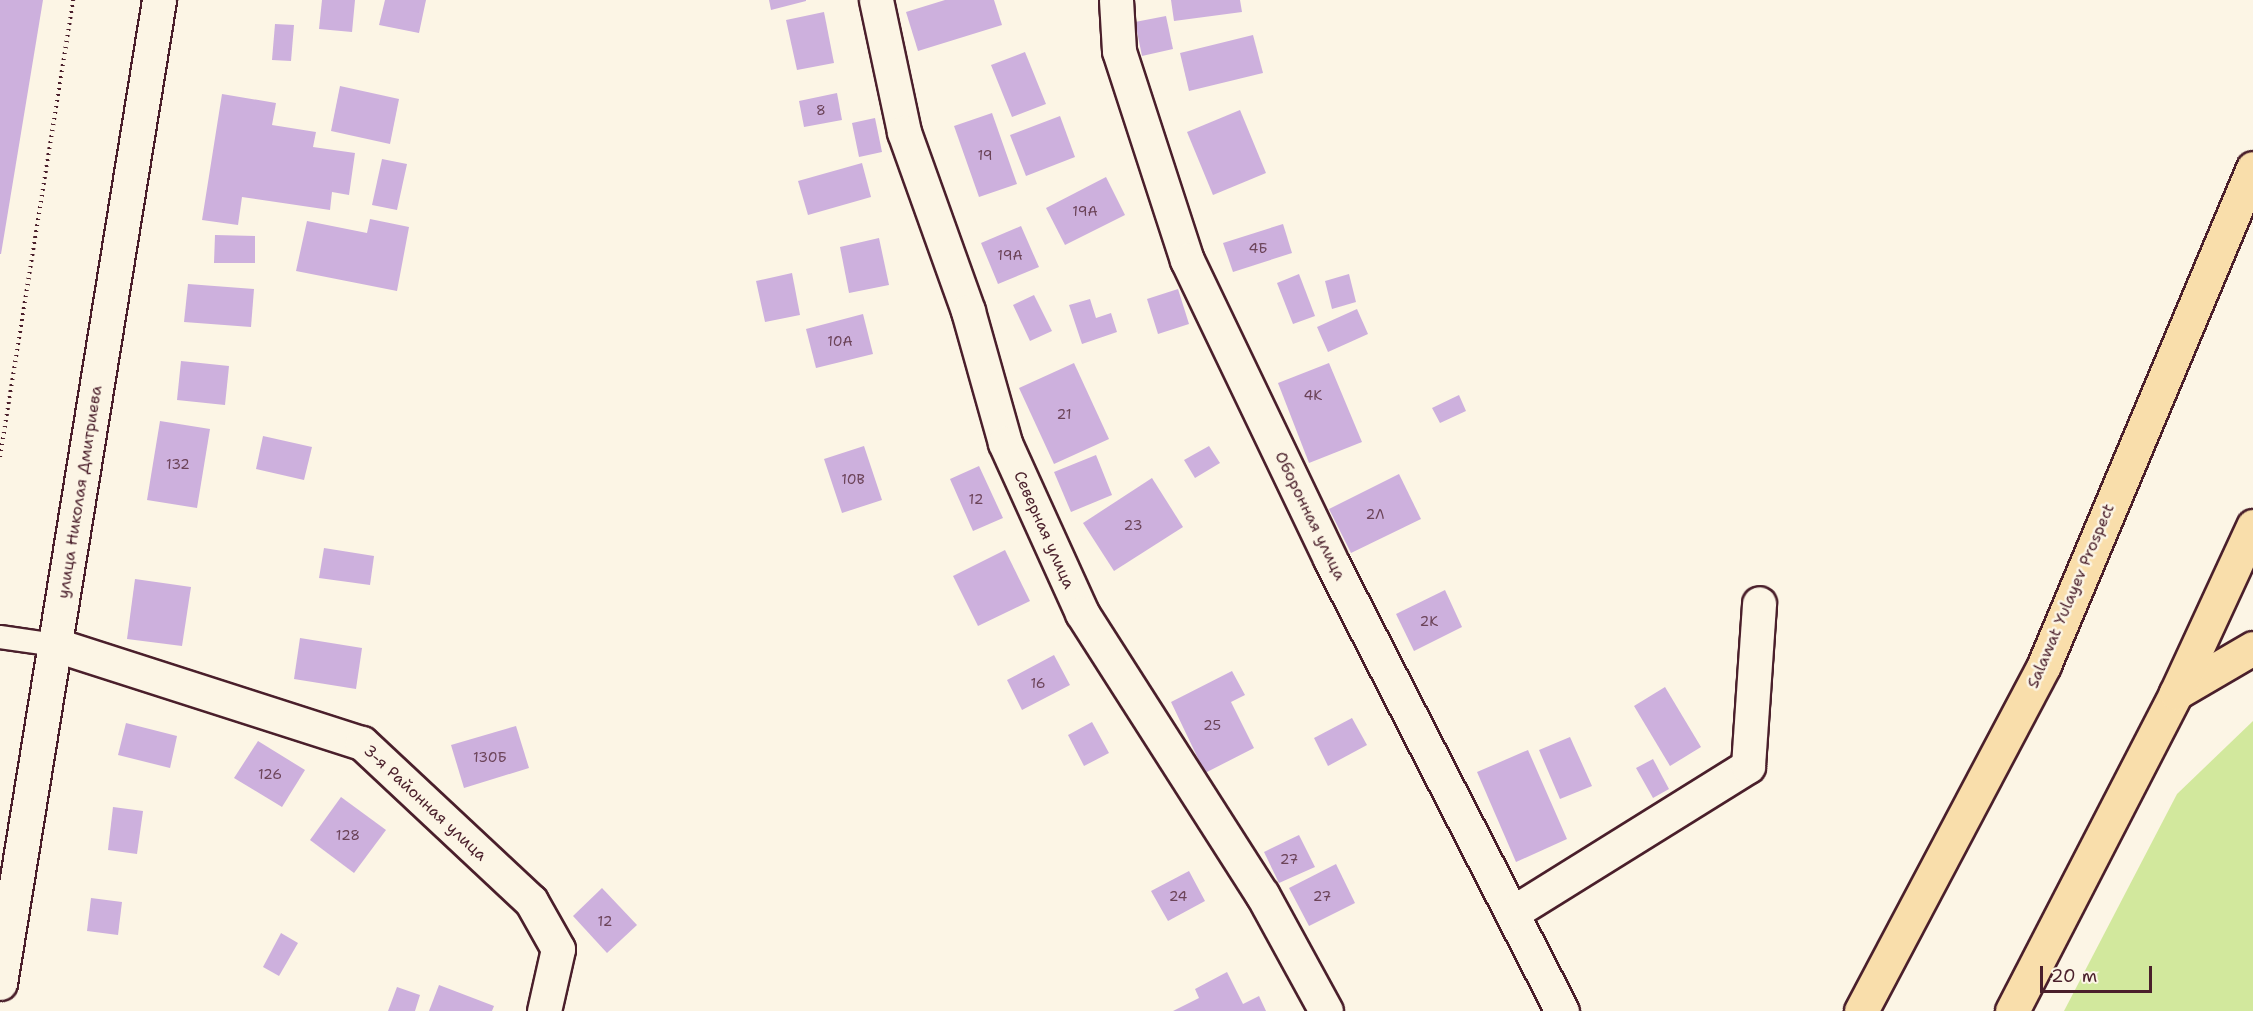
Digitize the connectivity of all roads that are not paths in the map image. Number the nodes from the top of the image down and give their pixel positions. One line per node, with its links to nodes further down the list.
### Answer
1 (159, 0): 8 (street, улица Николая Дмитриева)
2 (876, 0): 14 (street, Северная улица)
3 (1116, 0): 11 (street, Оборонная улица)
4 (2253, 168): 16 (main road, Salawat Yulayev Prospect)
5 (2253, 526): 10 (main road)
6 (1758, 603): 11 (street)
7 (0, 637): 8 (lane)
8 (56, 645): 12 (street, улица Николая Дмитриева); 13 (street, 3-я Районная улица)
9 (2253, 648): 10 (main road)
10 (2176, 693): 17 (main road)
11 (1512, 913): 15 (street, Оборонная улица)
12 (0, 983)
13 (544, 1011)
14 (1326, 1011)
15 (1562, 1011)
16 (1861, 1011)
17 (2013, 1011)

